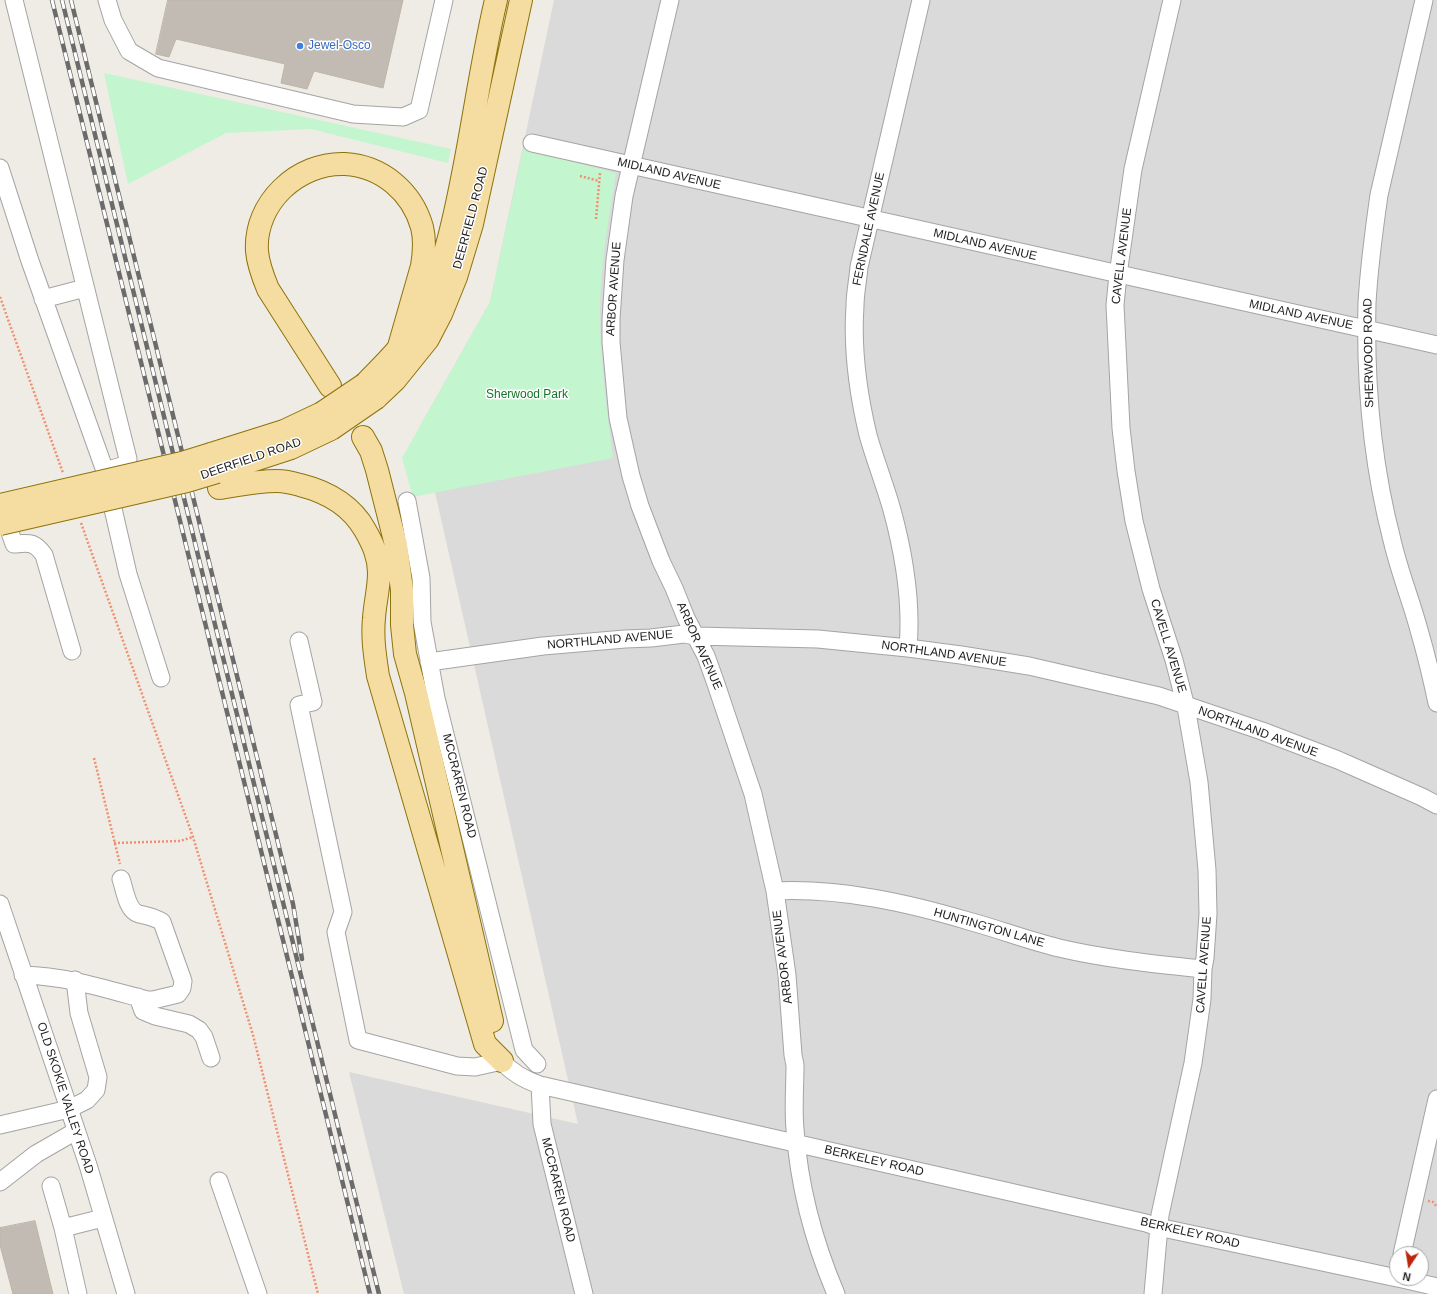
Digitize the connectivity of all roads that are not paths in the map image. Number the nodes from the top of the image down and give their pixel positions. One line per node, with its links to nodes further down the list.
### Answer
1 (14, 0): 16 (street)
2 (108, 0): 3 (street)
3 (444, 0)
4 (496, 0): 10 (main road, DEERFIELD ROAD)
5 (521, 0): 10 (main road, DEERFIELD ROAD)
6 (670, 0): 12 (street, ARBOR AVENUE)
7 (921, 0): 14 (street, FERNDALE AVENUE)
8 (1172, 0): 15 (street, CAVELL AVENUE)
9 (1424, 0): 18 (street, SHERWOOD ROAD)
10 (483, 125): 20 (main road, DEERFIELD ROAD); 22 (main road, DEERFIELD ROAD)
11 (532, 143): 12 (street, MIDLAND AVENUE)
12 (632, 166): 14 (street, MIDLAND AVENUE); 29 (street, ARBOR AVENUE)
13 (0, 168): 17 (street)
14 (870, 219): 15 (street, MIDLAND AVENUE); 31 (street, FERNDALE AVENUE)
15 (1118, 275): 18 (street, MIDLAND AVENUE); 36 (street, CAVELL AVENUE)
16 (86, 288): 17 (street); 24 (street)
17 (43, 299): 24 (street)
18 (1368, 330): 19 (street, MIDLAND AVENUE); 35 (street, SHERWOOD ROAD)
19 (1437, 346)
20 (398, 350): 21 (main road); 22 (main road, DEERFIELD ROAD)
21 (330, 386)
22 (371, 391): 25 (main road, DEERFIELD ROAD, bridge)
23 (363, 436): 46 (main road)
24 (105, 471): 34 (street)
25 (216, 471): 27 (main road, DEERFIELD ROAD, bridge); 28 (main road, DEERFIELD ROAD, bridge); 46 (main road)
26 (407, 501): 33 (street, MCCRAREN ROAD)
27 (0, 505): 32 (street)
28 (0, 524)
29 (696, 636): 31 (street, NORTHLAND AVENUE); 33 (street, NORTHLAND AVENUE); 39 (street, ARBOR AVENUE)
30 (299, 642): 46 (street)
31 (908, 648): 36 (street, NORTHLAND AVENUE)
32 (72, 651)
33 (429, 662): 47 (street, MCCRAREN ROAD)
34 (161, 678)
35 (1437, 704)
36 (1186, 706): 37 (street, NORTHLAND AVENUE); 41 (street, CAVELL AVENUE)
37 (1437, 805)
38 (121, 873): 44 (street)
39 (775, 890): 41 (street, HUNTINGTON LANE); 53 (street, ARBOR AVENUE)
40 (0, 904): 42 (street, OLD SKOKIE VALLEY ROAD)
41 (1203, 969): 58 (street, CAVELL AVENUE)
42 (23, 975): 43 (street); 50 (street, OLD SKOKIE VALLEY ROAD)
43 (75, 980): 44 (street); 50 (street)
44 (146, 999): 45 (street)
45 (211, 1058)
46 (502, 1061): 48 (street, BERKELEY ROAD)
47 (537, 1064)
48 (540, 1085): 53 (street, BERKELEY ROAD); 65 (street, MCCRAREN ROAD)
49 (1437, 1099): 60 (street)
50 (69, 1109): 51 (street); 52 (street, OLD SKOKIE VALLEY ROAD)
51 (0, 1125)
52 (76, 1131): 55 (street); 57 (street, OLD SKOKIE VALLEY ROAD)
53 (796, 1144): 58 (street, BERKELEY ROAD); 66 (street, ARBOR AVENUE)
54 (219, 1181): 64 (street)
55 (0, 1182)
56 (51, 1186): 59 (street)
57 (103, 1218): 59 (street); 63 (street, OLD SKOKIE VALLEY ROAD)
58 (1158, 1227): 61 (street, BERKELEY ROAD); 67 (street, CAVELL AVENUE)
59 (63, 1228): 62 (street)
60 (1404, 1246)
61 (1389, 1278)
62 (78, 1294)
63 (126, 1294)
64 (258, 1294)
65 (584, 1294)
66 (836, 1294)
67 (1153, 1294)

